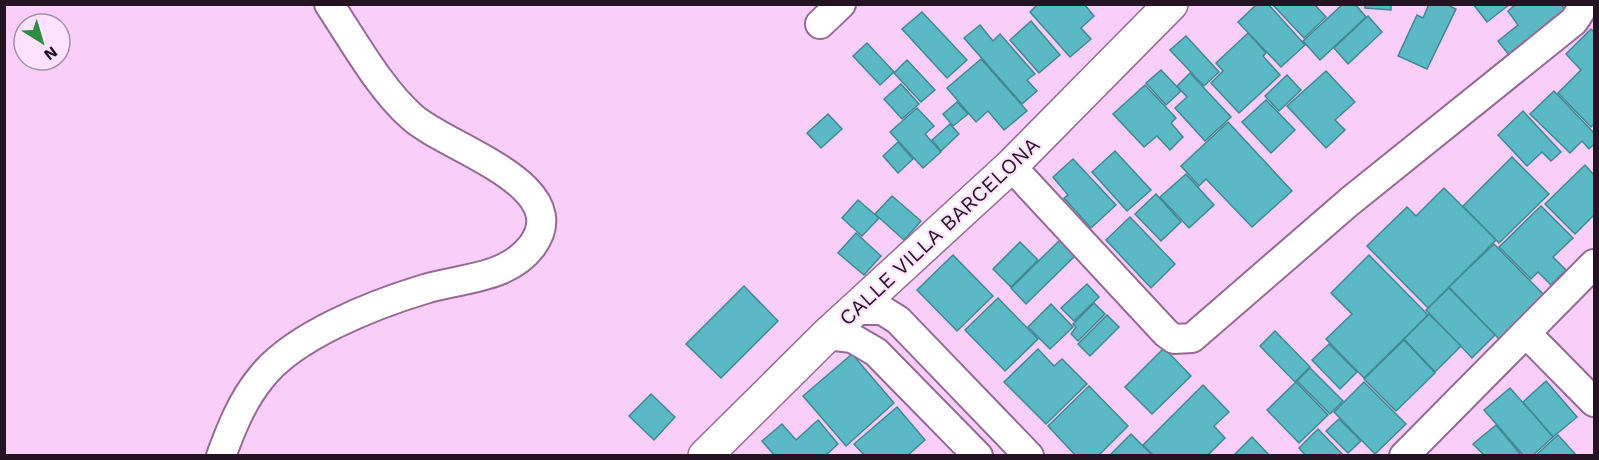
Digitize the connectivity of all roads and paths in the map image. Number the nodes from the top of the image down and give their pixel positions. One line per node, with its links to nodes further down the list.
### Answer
1 (328, 4): 14 (street)
2 (840, 4): 5 (street)
3 (1171, 4): 6 (street, CALLE VILLA BARCELONA)
4 (1585, 4): 6 (street)
5 (820, 24)
6 (1011, 166): 8 (street, CALLE VILLA BARCELONA)
7 (1594, 264): 9 (street)
8 (854, 310): 10 (street, CALLE VILLA BARCELONA); 12 (street)
9 (1526, 333): 11 (street); 17 (street)
10 (827, 335): 13 (street); 15 (street, CALLE VILLA BARCELONA)
11 (1594, 402)
12 (992, 420): 13 (street); 16 (street)
13 (967, 452)
14 (221, 456)
15 (705, 456)
16 (1029, 456)
17 (1404, 456)

